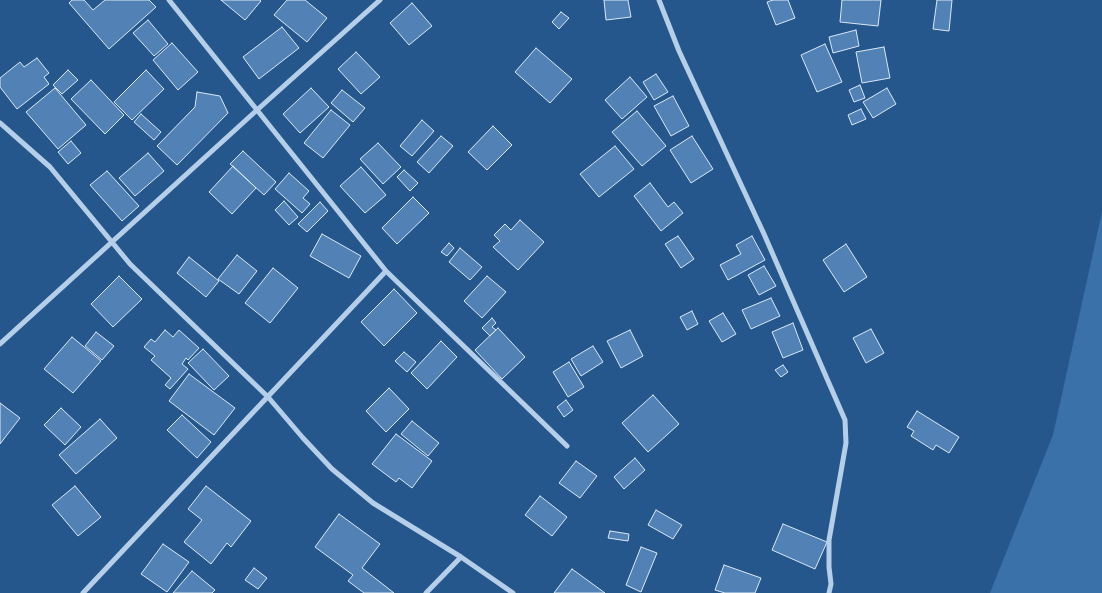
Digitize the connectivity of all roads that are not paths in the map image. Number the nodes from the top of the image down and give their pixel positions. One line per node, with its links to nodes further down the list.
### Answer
1 (169, 0): 4 (street)
2 (380, 0): 4 (street)
3 (659, 0): 15 (street)
4 (257, 110): 6 (street); 7 (street)
5 (0, 123): 6 (street)
6 (111, 242): 8 (street); 9 (street)
7 (386, 271): 9 (street); 10 (street)
8 (0, 344)
9 (268, 397): 11 (street); 12 (street)
10 (567, 446)
11 (461, 556): 13 (street); 14 (street)
12 (83, 593)
13 (426, 593)
14 (513, 593)
15 (829, 593)

